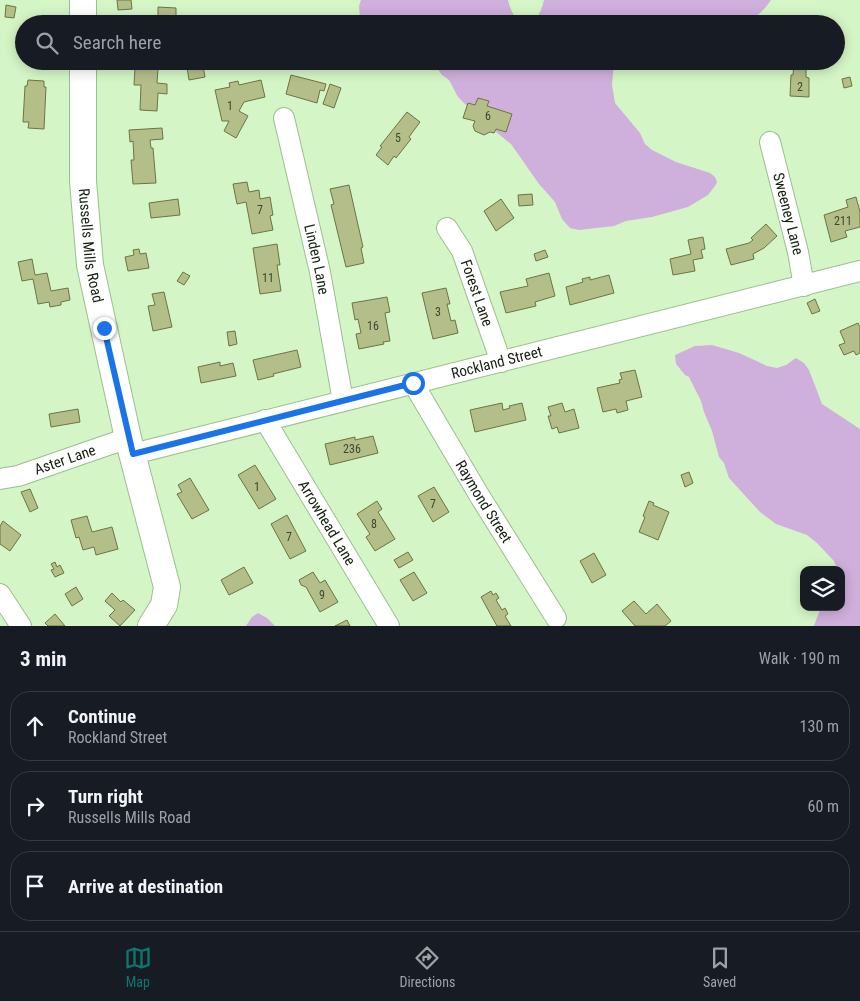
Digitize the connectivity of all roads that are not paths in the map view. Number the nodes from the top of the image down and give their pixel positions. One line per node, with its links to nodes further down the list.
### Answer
1 (84, 0): 2 (main road)
2 (83, 15)
3 (83, 70): 13 (main road, Russells Mills Road)
4 (284, 118): 11 (street, Linden Lane)
5 (770, 142): 8 (street, Sweeney Lane)
6 (447, 228): 9 (street, Forest Lane)
7 (860, 271): 8 (street, Rockland Street)
8 (804, 286): 9 (street, Rockland Street)
9 (501, 362): 10 (street, Rockland Street)
10 (413, 383): 11 (street, Rockland Street); 16 (street, Raymond Street)
11 (343, 401): 12 (street, Rockland Street)
12 (265, 420): 13 (street, Rockland Street); 19 (street, Arrowhead Lane)
13 (131, 446): 14 (street, Aster Lane); 18 (main road, Russells Mills Road)
14 (0, 479)
15 (0, 594): 17 (street)
16 (556, 618)
17 (21, 626)
18 (151, 626)
19 (389, 626)

